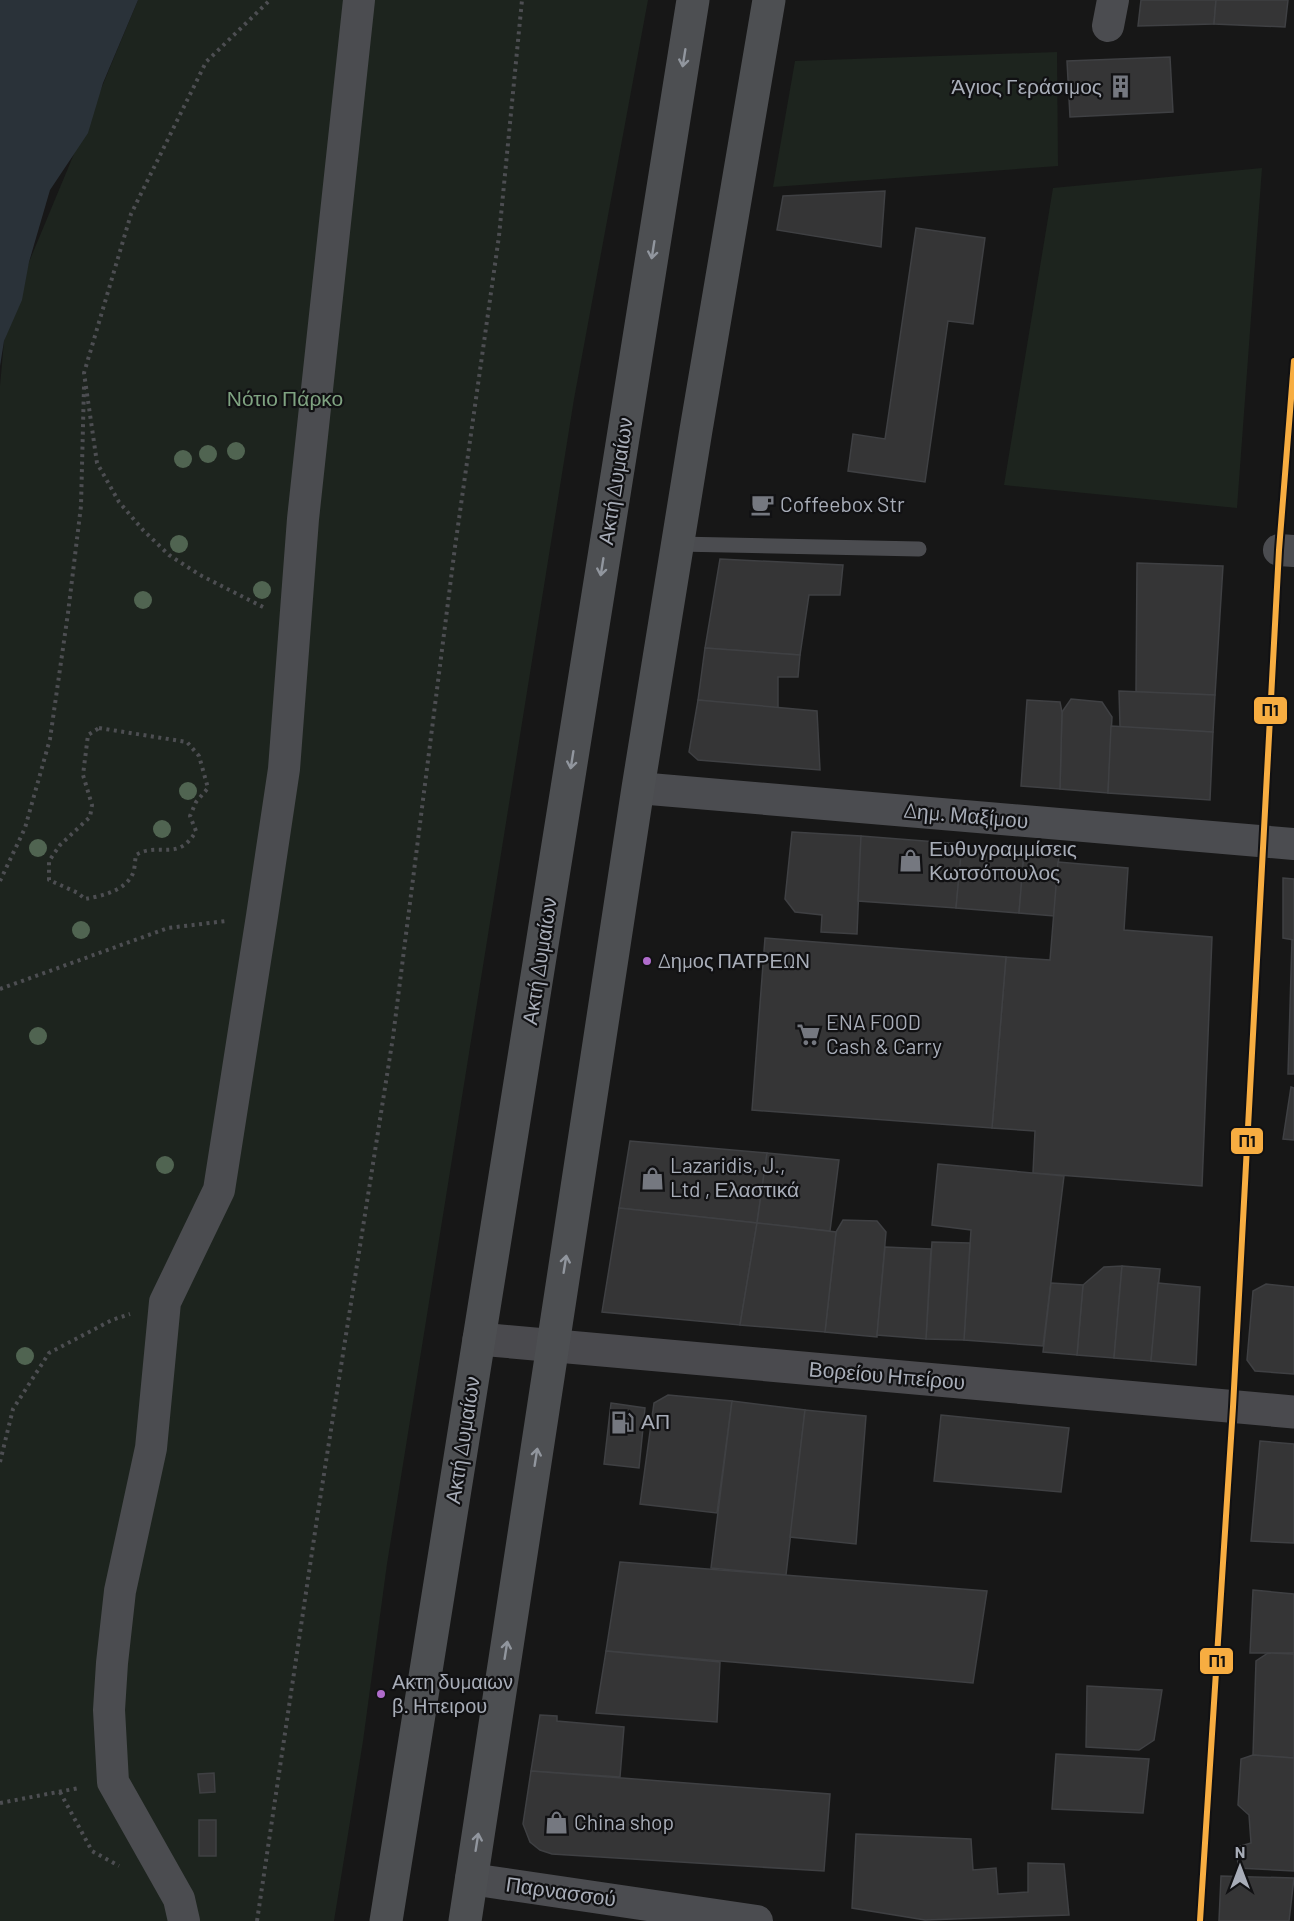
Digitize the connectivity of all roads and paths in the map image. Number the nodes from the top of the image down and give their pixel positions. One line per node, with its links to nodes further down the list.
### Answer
1 (270, 0): 6 (path)
2 (359, 0): 9 (street)
3 (522, 0): 25 (path)
4 (693, 0): 17 (main road, Ακτή Δυμαίων, one-way to 17)
5 (769, 0): 7 (main road)
6 (84, 373): 9 (path); 12 (path)
7 (677, 544): 8 (lane); 10 (main road)
8 (919, 549)
9 (296, 624): 14 (street)
10 (638, 788): 11 (street, Δημ. Μαξίμου); 18 (main road, one-way to 10)
11 (1294, 844)
12 (0, 881)
13 (85, 899): 13 (path)
14 (262, 916): 15 (path); 16 (street)
15 (0, 989)
16 (165, 1302): 20 (path); 21 (street)
17 (479, 1339): 18 (main road, Βορείου Ηπείρου); 26 (main road, Ακτή Δυμαίων)
18 (553, 1346): 19 (main road, Βορείου Ηπείρου); 23 (main road, one-way to 18)
19 (1294, 1412)
20 (0, 1462)
21 (113, 1782): 22 (path); 24 (street)
22 (0, 1803)
23 (471, 1879): 27 (main road); 28 (street, Παρνασσού)
24 (184, 1921)
25 (257, 1921)
26 (386, 1921)
27 (465, 1921)
28 (757, 1921)

